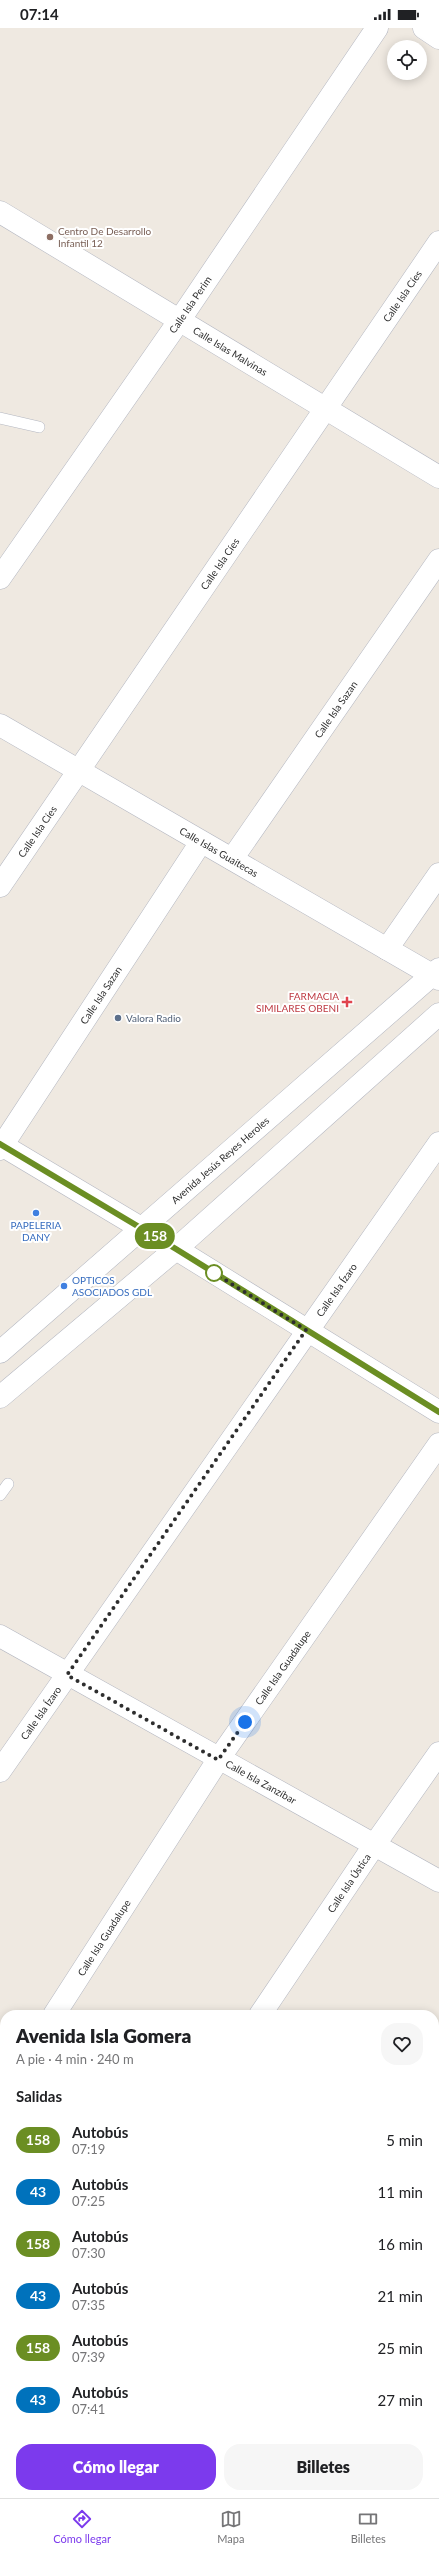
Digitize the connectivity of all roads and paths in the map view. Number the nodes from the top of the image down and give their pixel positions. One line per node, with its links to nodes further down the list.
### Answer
1 (377, 28): 6 (street, Calle Isla Perim)
2 (424, 28): 3 (street)
3 (439, 38)
4 (0, 212): 6 (street, Calle Islas Malvinas)
5 (439, 242): 7 (street, Calle Isla Cíes)
6 (179, 321): 7 (street, Calle Islas Malvinas); 12 (street, Calle Isla Perim)
7 (326, 408): 10 (street, Calle Islas Malvinas); 14 (street, Calle Isla Cíes)
8 (0, 418): 9 (lane)
9 (39, 427)
10 (439, 478)
11 (439, 560): 16 (street, Calle Isla Sazan)
12 (0, 578)
13 (0, 725): 14 (street, Calle Islas Guaitecas)
14 (80, 771): 15 (street, Calle Islas Guaitecas); 18 (street, Calle Isla Cíes)
15 (202, 842): 16 (street, Calle Islas Guaitecas); 23 (street, Calle Isla Sazan)
16 (232, 859): 19 (street, Calle Islas Guaitecas)
17 (439, 874): 19 (street)
18 (0, 886)
19 (387, 949): 20 (street, Calle Islas Guaitecas)
20 (437, 974): 24 (street, Avenida Jesús Reyes Heroles)
21 (439, 1014): 25 (street)
22 (439, 1143): 26 (street, Calle Isla Ízaro)
23 (1, 1146): 24 (street)
24 (142, 1228): 25 (street); 27 (street, Avenida Jesús Reyes Heroles)
25 (176, 1249): 26 (street); 28 (street)
26 (306, 1330): 29 (street); 34 (street, Calle Isla Ízaro)
27 (0, 1352)
28 (0, 1397)
29 (439, 1412)
30 (439, 1444): 36 (street, Calle Isla Guadalupe)
31 (8, 1484): 32 (lane)
32 (0, 1495)
33 (0, 1636): 34 (street, Calle Isla Zanzíbar)
34 (67, 1675): 36 (street, Calle Isla Zanzíbar); 37 (street, Calle Isla Ízaro)
35 (439, 1753): 38 (street, Calle Isla Ústica)
36 (218, 1760): 38 (street, Calle Isla Zanzíbar); 40 (street, Calle Isla Guadalupe)
37 (0, 1771)
38 (375, 1844): 39 (street, Calle Isla Zanzíbar); 41 (street, Calle Isla Ústica)
39 (439, 1881)
40 (57, 2010)
41 (263, 2010)

